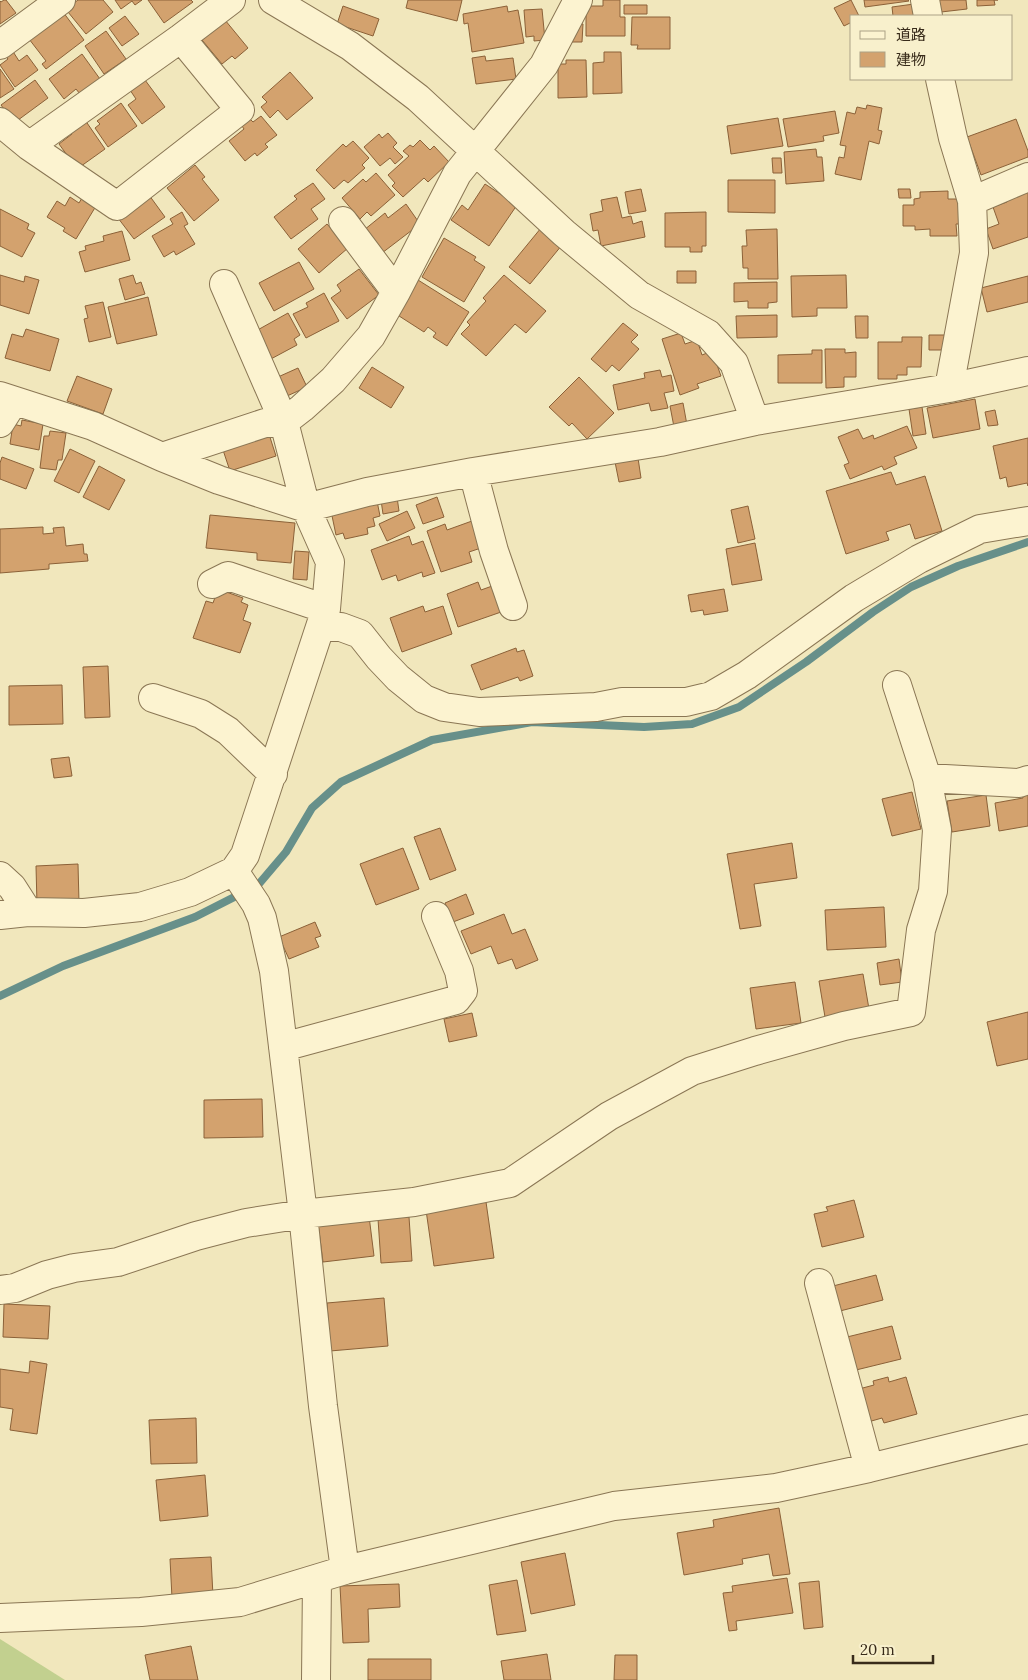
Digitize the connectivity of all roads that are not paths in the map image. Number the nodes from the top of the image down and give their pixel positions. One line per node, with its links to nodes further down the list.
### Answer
1 (61, 0): 8 (street)
2 (231, 0): 7 (street)
3 (273, 0): 12 (street)
4 (578, 0): 12 (street)
5 (925, 0): 6 (street)
6 (928, 15)
7 (181, 38): 11 (street); 11 (street)
8 (0, 45)
9 (940, 80): 14 (street)
10 (0, 122): 11 (street)
11 (29, 146)
12 (474, 152): 17 (street); 21 (street)
13 (1028, 177): 14 (street)
14 (972, 201): 19 (street)
15 (343, 221): 17 (street)
16 (224, 284): 22 (street)
17 (396, 292): 22 (street)
18 (1028, 371): 19 (street)
19 (948, 388): 21 (street)
20 (5, 407): 23 (street)
21 (755, 421): 24 (street)
22 (284, 422): 23 (street); 25 (street)
23 (162, 457): 25 (street)
24 (473, 472): 25 (street); 28 (street)
25 (306, 508): 29 (street)
26 (1028, 521): 29 (street)
27 (212, 584): 29 (street)
28 (513, 606)
29 (323, 618): 32 (street)
30 (897, 685): 33 (street)
31 (154, 698): 32 (street)
32 (273, 774): 36 (street)
33 (928, 778): 34 (street); 41 (street)
34 (1028, 780)
35 (0, 876): 37 (street)
36 (244, 885): 37 (street); 40 (street)
37 (28, 912): 38 (street)
38 (0, 914)
39 (436, 916): 40 (street)
40 (283, 1047): 41 (street)
41 (303, 1214): 43 (street); 46 (street)
42 (818, 1283): 45 (street)
43 (0, 1290)
44 (1028, 1429): 45 (street)
45 (869, 1468): 46 (street)
46 (345, 1570): 47 (street)
47 (317, 1579): 48 (street); 49 (street)
48 (0, 1618)
49 (316, 1680)

